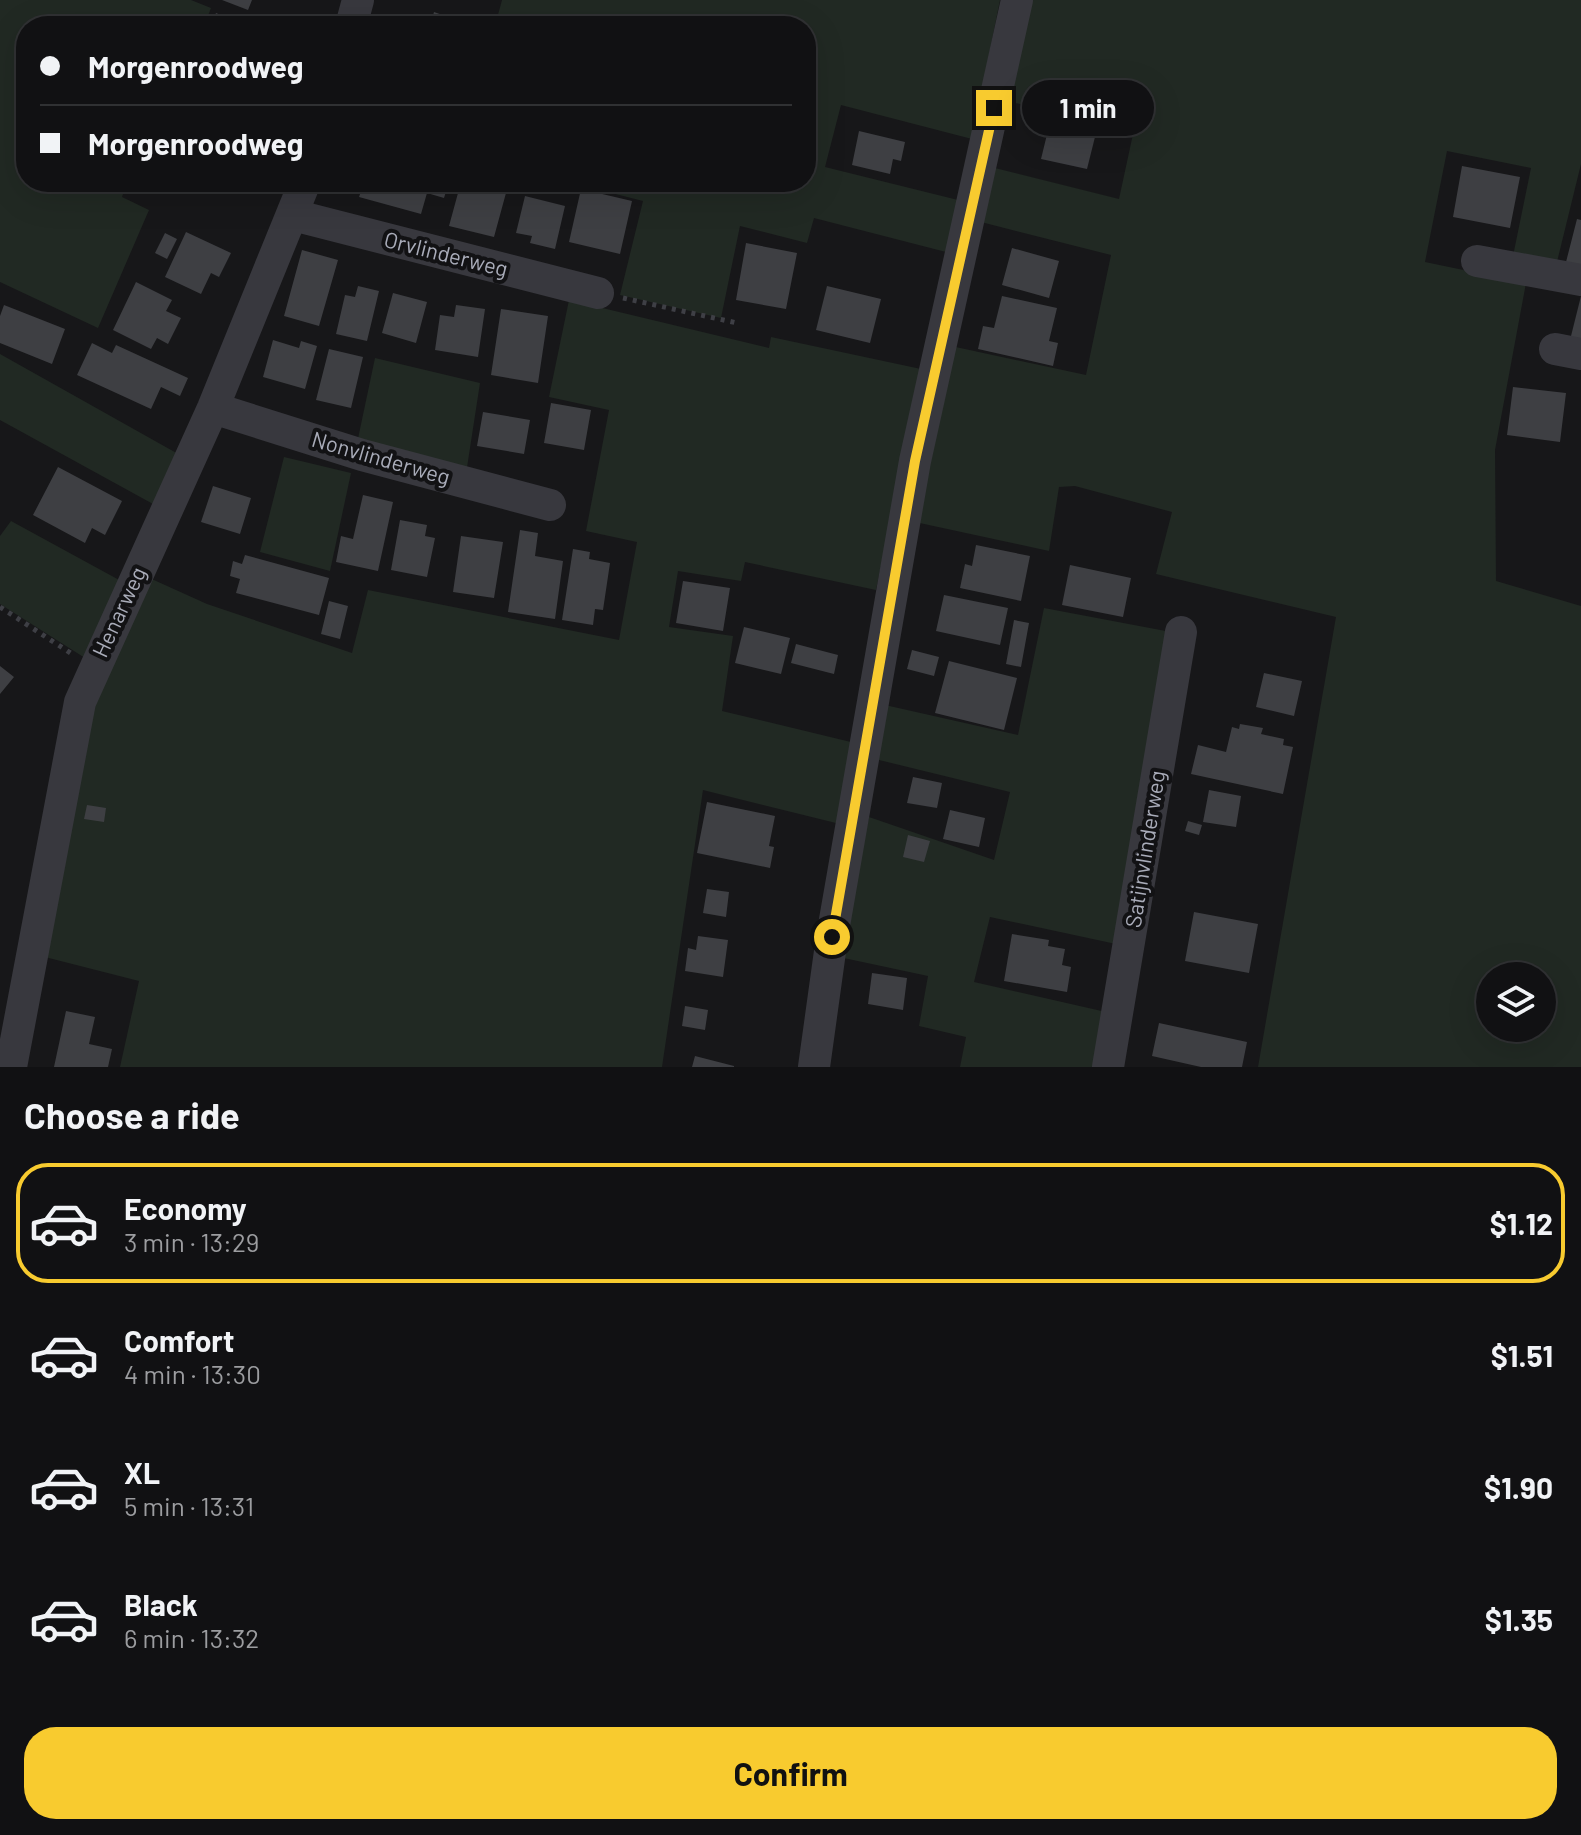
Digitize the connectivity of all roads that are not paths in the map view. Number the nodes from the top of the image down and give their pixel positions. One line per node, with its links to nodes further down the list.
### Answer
1 (1017, 0): 11 (street)
2 (301, 192): 3 (street, Henarweg)
3 (293, 215): 6 (street, Orvlinderweg); 7 (street, Henarweg)
4 (1477, 261): 5 (street)
5 (1581, 280)
6 (598, 293)
7 (213, 408): 8 (street, Nonvlinderweg); 10 (street, Henarweg)
8 (550, 505)
9 (1181, 632): 12 (street, Satijnvlinderweg)
10 (11, 1067)
11 (814, 1067)
12 (1108, 1067)

